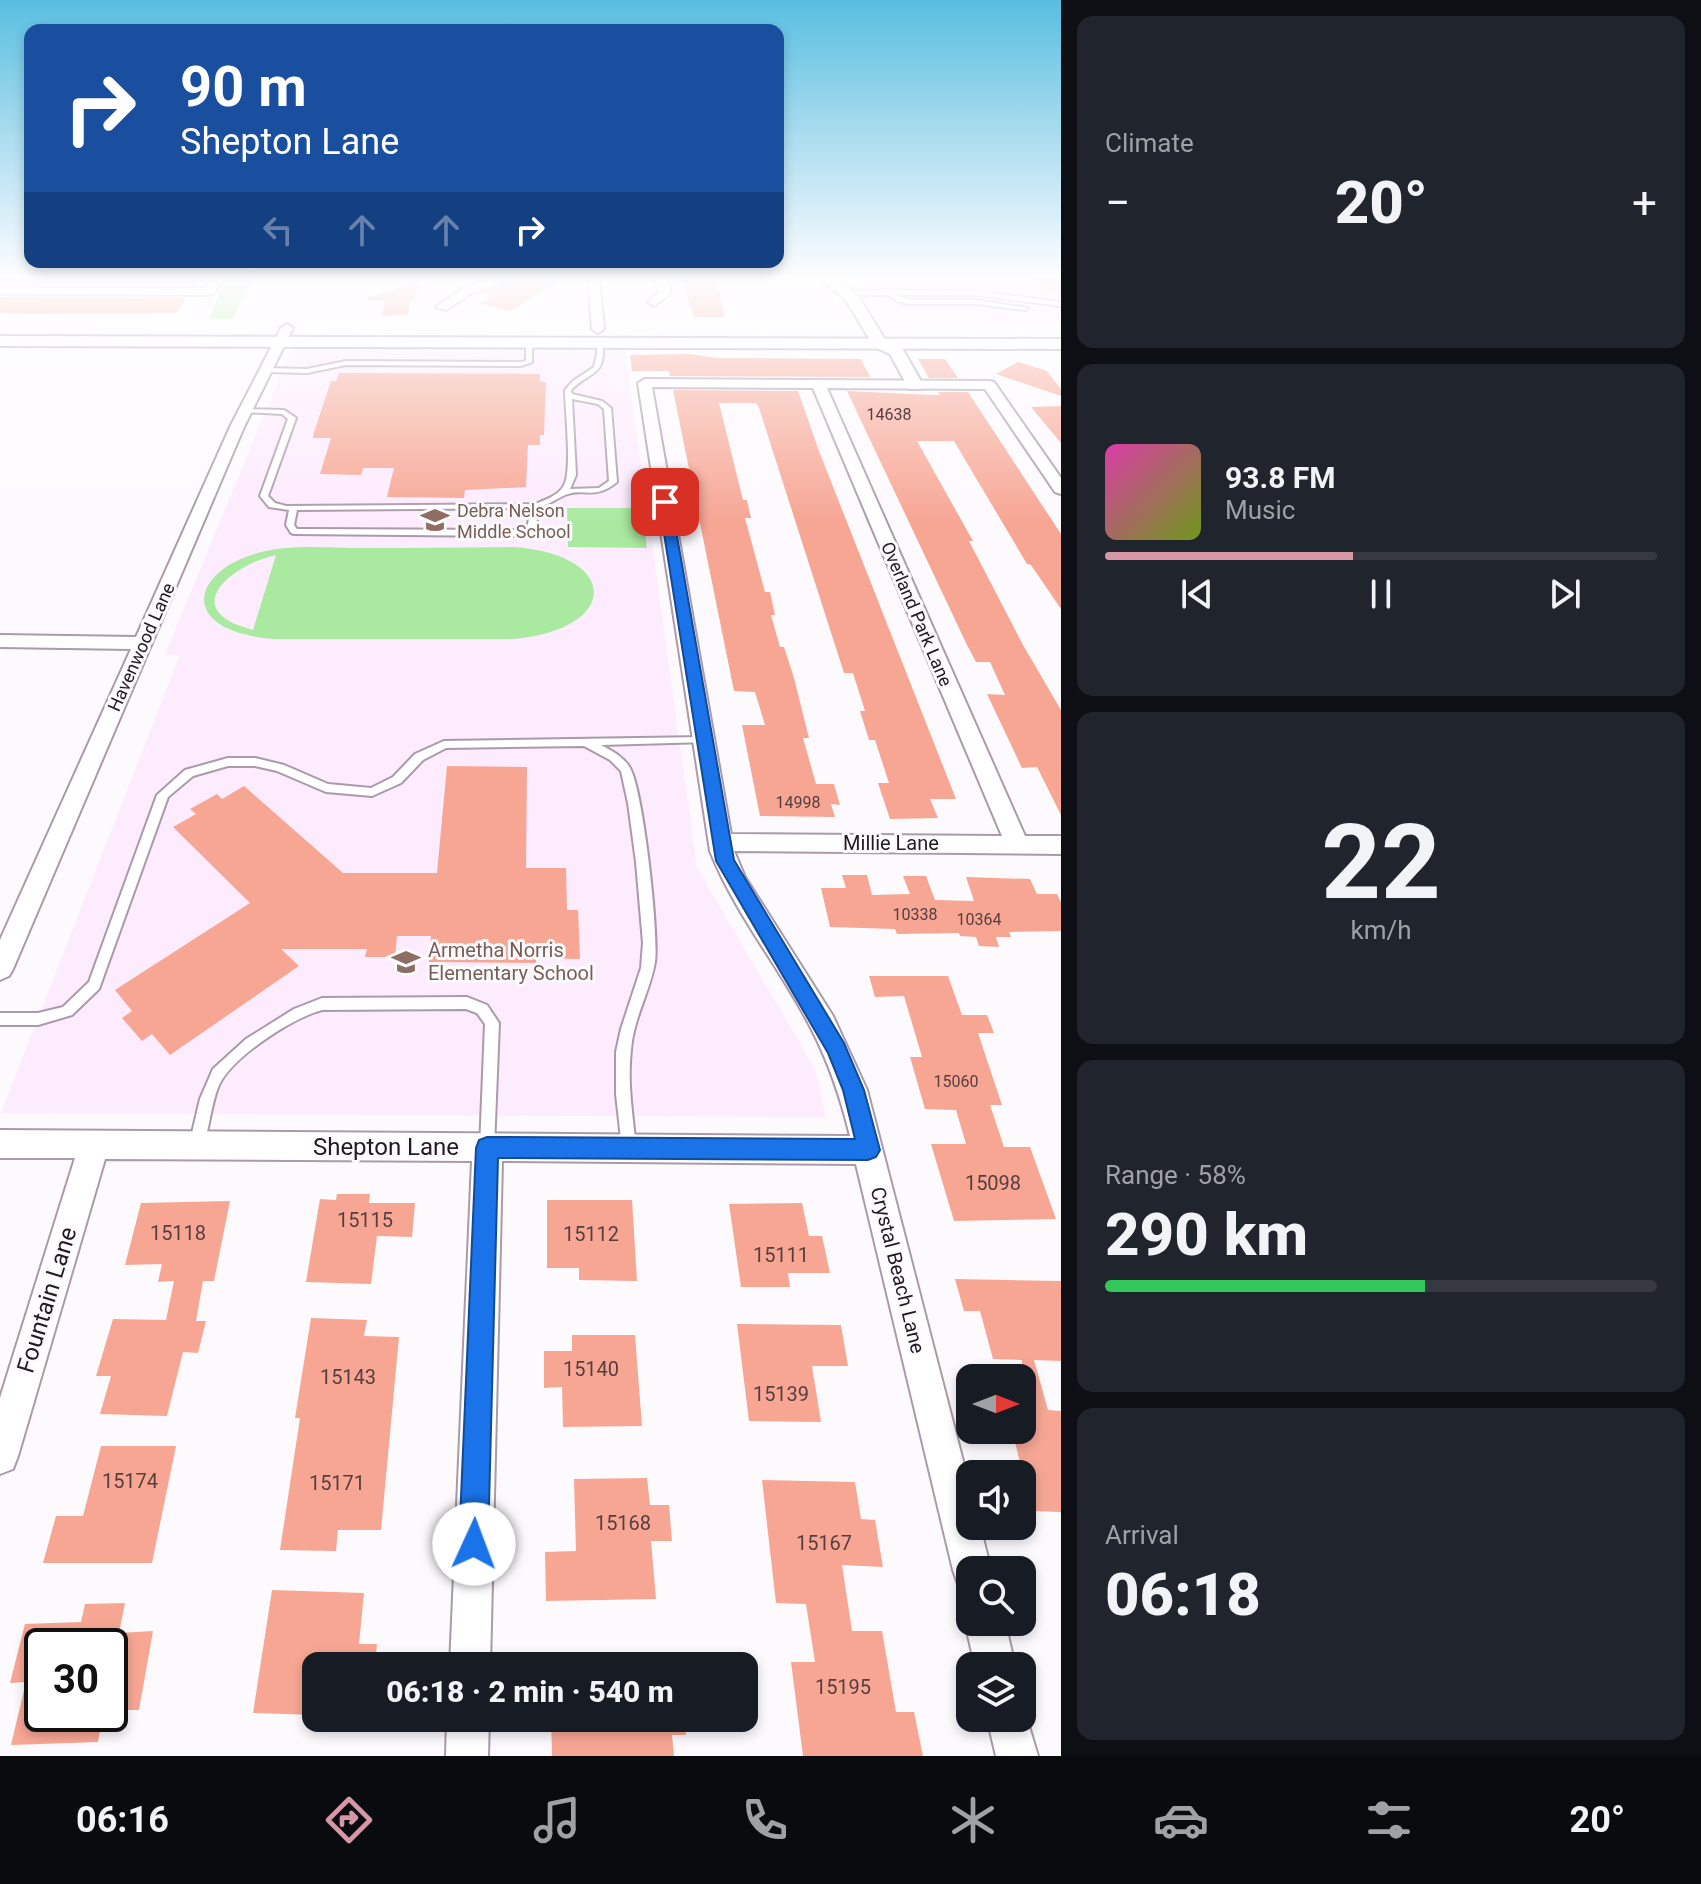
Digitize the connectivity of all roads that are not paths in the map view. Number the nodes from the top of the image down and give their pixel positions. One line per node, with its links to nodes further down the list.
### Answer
1 (273, 358): 6 (street, Havenwood Lane)
2 (529, 358): 6 (lane)
3 (602, 358): 10 (lane)
4 (881, 358): 8 (street)
5 (900, 358): 9 (street)
6 (267, 370): 11 (street, Havenwood Lane)
7 (818, 384): 8 (street); 18 (street, Crystal Beach Lane); 21 (street, Overland Park Lane)
8 (894, 384): 9 (street)
9 (915, 385): 12 (street)
10 (569, 396): 13 (lane); 13 (lane)
11 (245, 411): 15 (lane); 17 (street, Havenwood Lane)
12 (1061, 489)
13 (565, 492): 14 (lane)
14 (536, 506): 15 (lane); 15 (lane)
15 (293, 508)
16 (0, 641): 17 (street)
17 (142, 643): 23 (street, Havenwood Lane)
18 (704, 740): 19 (lane); 20 (street, Crystal Beach Lane)
19 (584, 742): 24 (lane); 29 (lane)
20 (720, 842): 21 (street, Millie Lane); 30 (street, Crystal Beach Lane)
21 (1017, 844): 22 (street, Millie Lane)
22 (1061, 845)
23 (0, 969)
24 (0, 1019)
25 (0, 1144): 26 (street, Shepton Lane)
26 (94, 1145): 27 (street, Shepton Lane); 31 (street, Fountain Lane)
27 (196, 1146): 28 (street, Shepton Lane); 28 (lane)
28 (487, 1148): 29 (street, Shepton Lane); 33 (street)
29 (629, 1148): 30 (street, Shepton Lane)
30 (868, 1150): 32 (street, Crystal Beach Lane)
31 (0, 1456)
32 (969, 1556)
33 (470, 1652)
34 (468, 1732): 36 (street)
35 (1011, 1732): 37 (street)
36 (467, 1756)
37 (1017, 1756)

